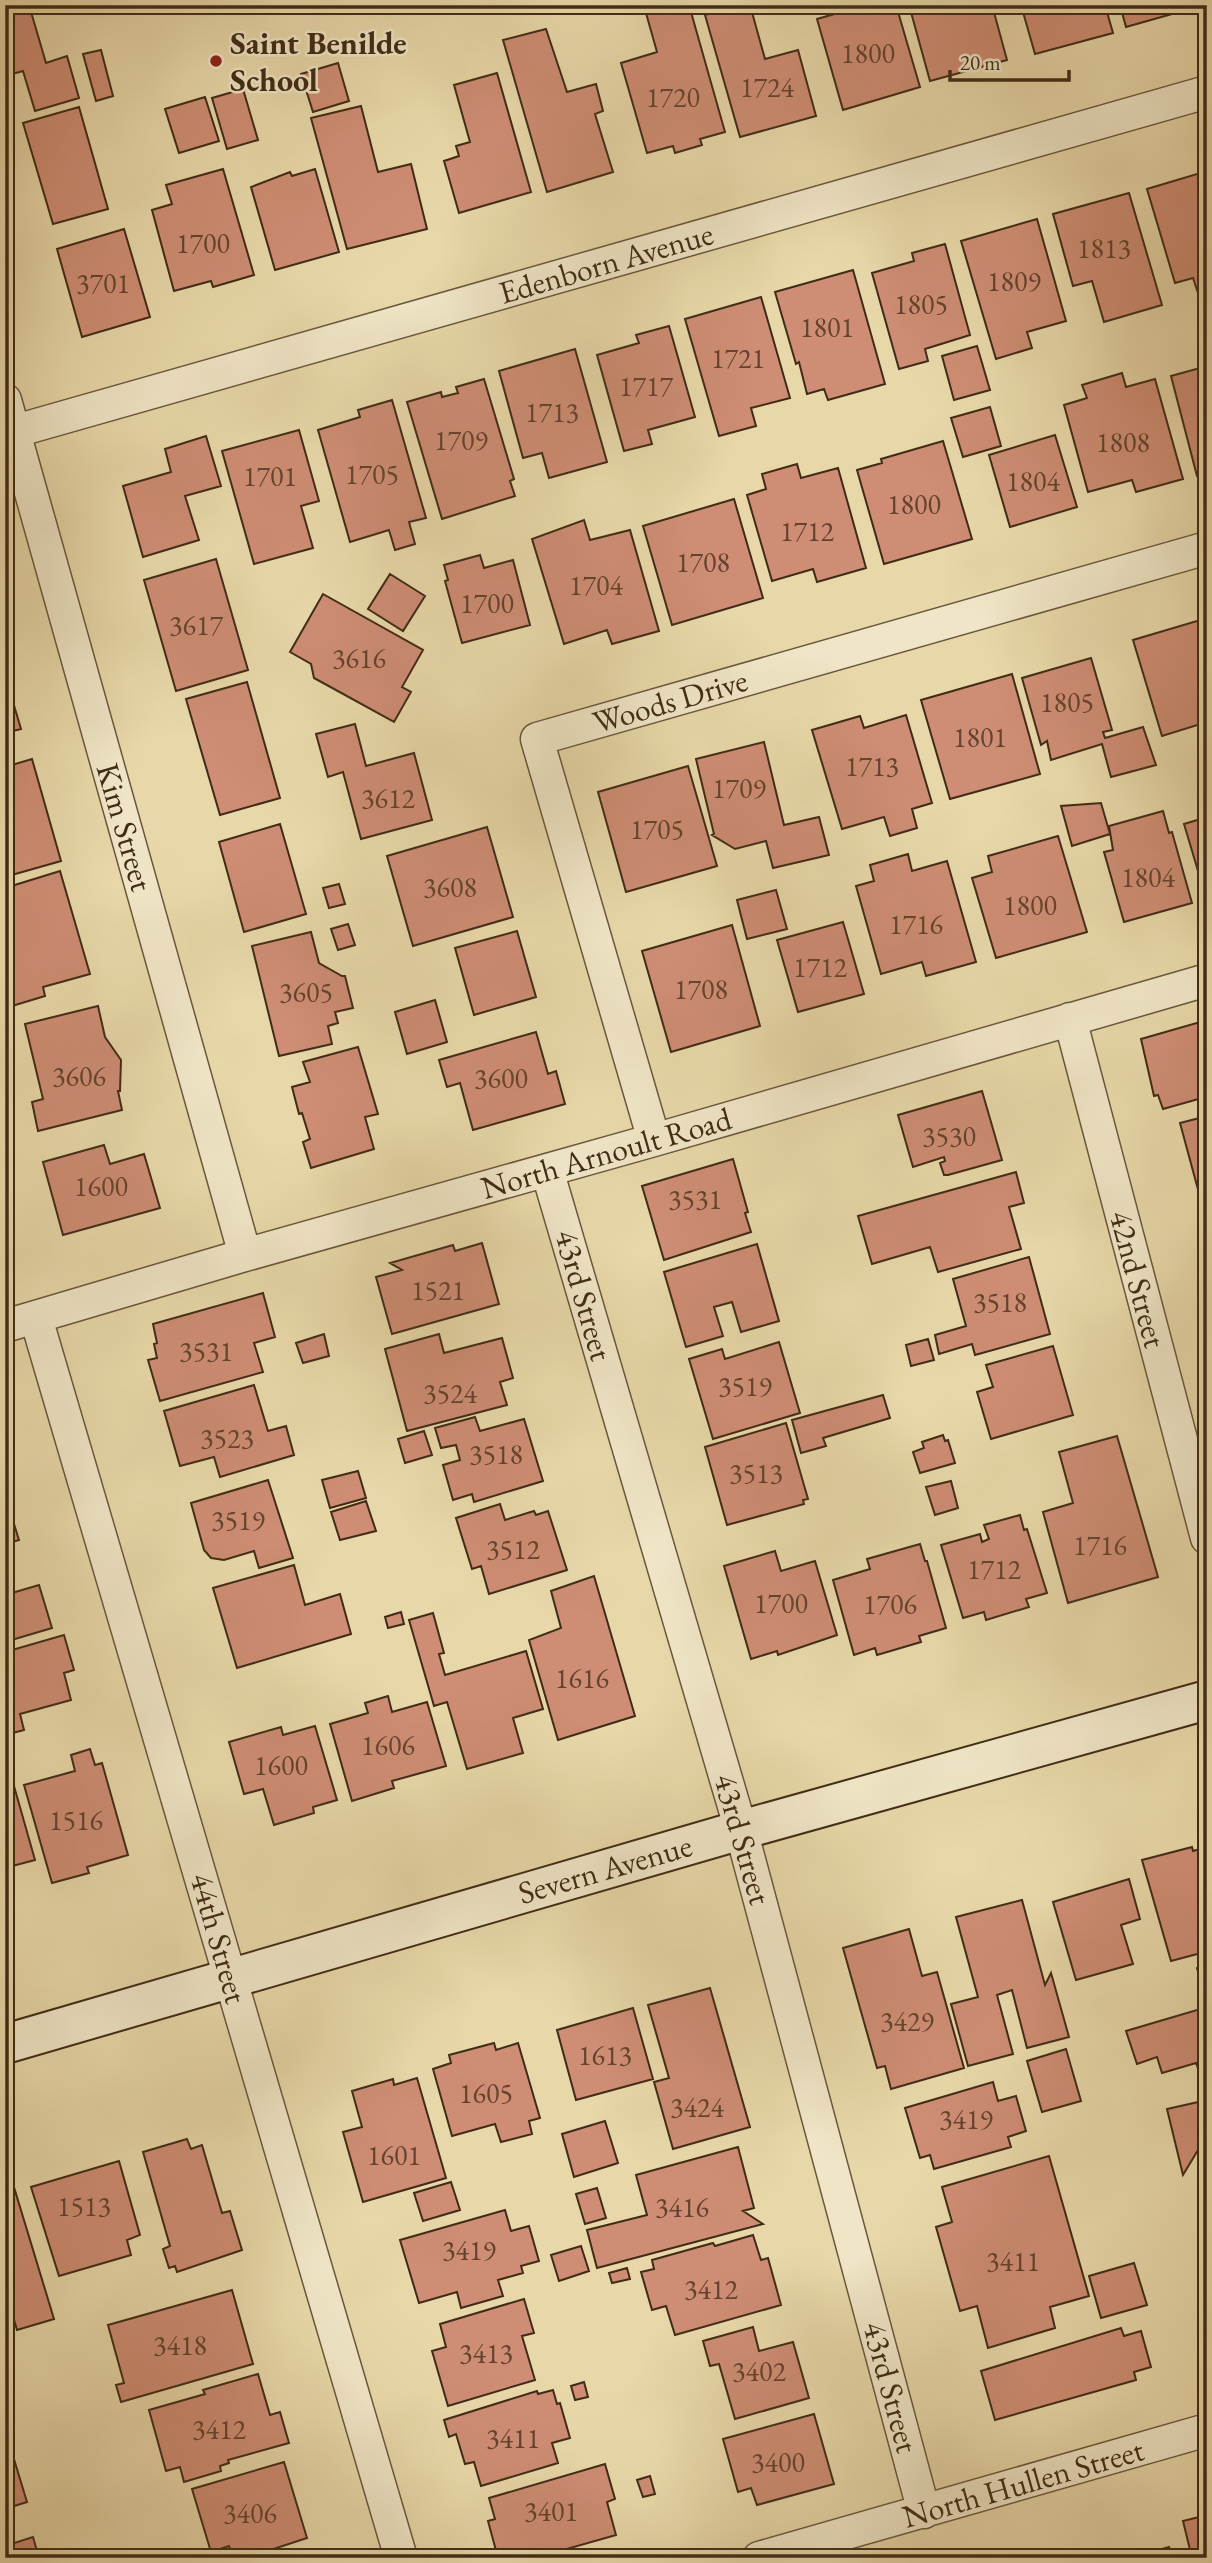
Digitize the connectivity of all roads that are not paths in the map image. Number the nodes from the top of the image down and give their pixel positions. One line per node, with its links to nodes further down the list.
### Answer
1 (1207, 92): 3 (street, Edenborn Avenue)
2 (5, 400): 3 (street, Kim Street)
3 (10, 432): 9 (street, Kim Street)
4 (1207, 548): 7 (street, Woods Drive)
5 (1207, 979): 6 (street, North Arnoult Road)
6 (1070, 1019): 7 (street, North Arnoult Road); 12 (street, 42nd Street)
7 (654, 1140): 8 (street, North Arnoult Road)
8 (547, 1170): 9 (street, North Arnoult Road); 14 (street, 43rd Street)
9 (245, 1255): 10 (street, North Arnoult Road)
10 (36, 1318): 11 (street, North Arnoult Road); 15 (street, 44th Street)
11 (5, 1326)
12 (1207, 1538)
13 (1207, 1700): 14 (street, Severn Avenue)
14 (741, 1830): 15 (street, Severn Avenue); 18 (street, 43rd Street)
15 (230, 1977): 16 (street, Severn Avenue); 19 (street, 44th Street)
16 (5, 2044)
17 (1207, 2430): 18 (street, North Hullen Street)
18 (924, 2512): 20 (street, North Hullen Street)
19 (401, 2558)
20 (759, 2558)

